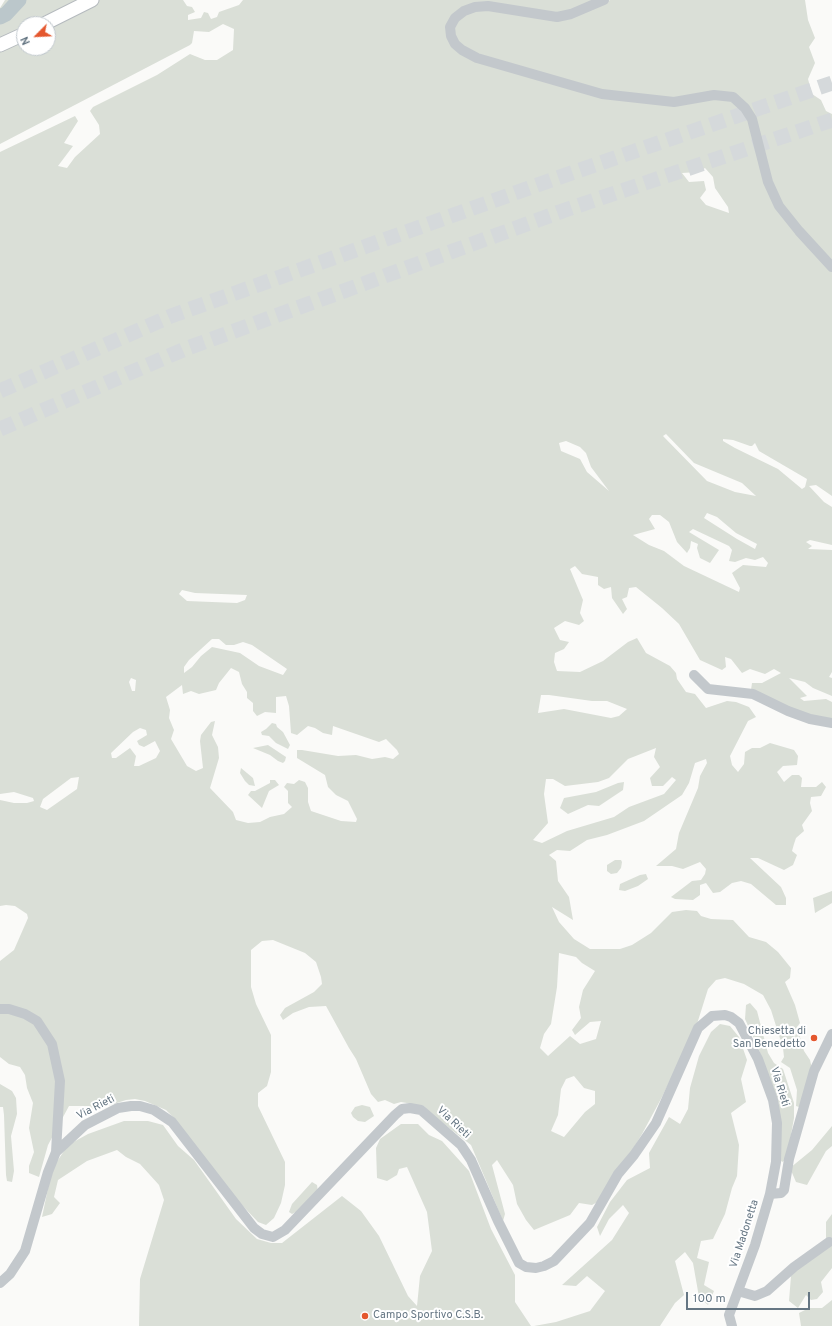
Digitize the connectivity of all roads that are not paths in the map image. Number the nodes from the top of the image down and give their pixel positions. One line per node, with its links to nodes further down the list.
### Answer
1 (92, 0): 3 (main road)
2 (604, 0): 6 (street)
3 (56, 18)
4 (16, 38): 5 (main road)
5 (0, 45)
6 (832, 267)
7 (694, 675): 8 (street)
8 (832, 723)
9 (0, 1009): 11 (street)
10 (832, 1034): 12 (street)
11 (56, 1152): 12 (street, Via Rieti); 14 (street, Via Rieti)
12 (770, 1194): 15 (street, Via Madonetta)
13 (829, 1242): 15 (street)
14 (0, 1283)
15 (738, 1291): 16 (street, Via Madonetta)
16 (732, 1326)

